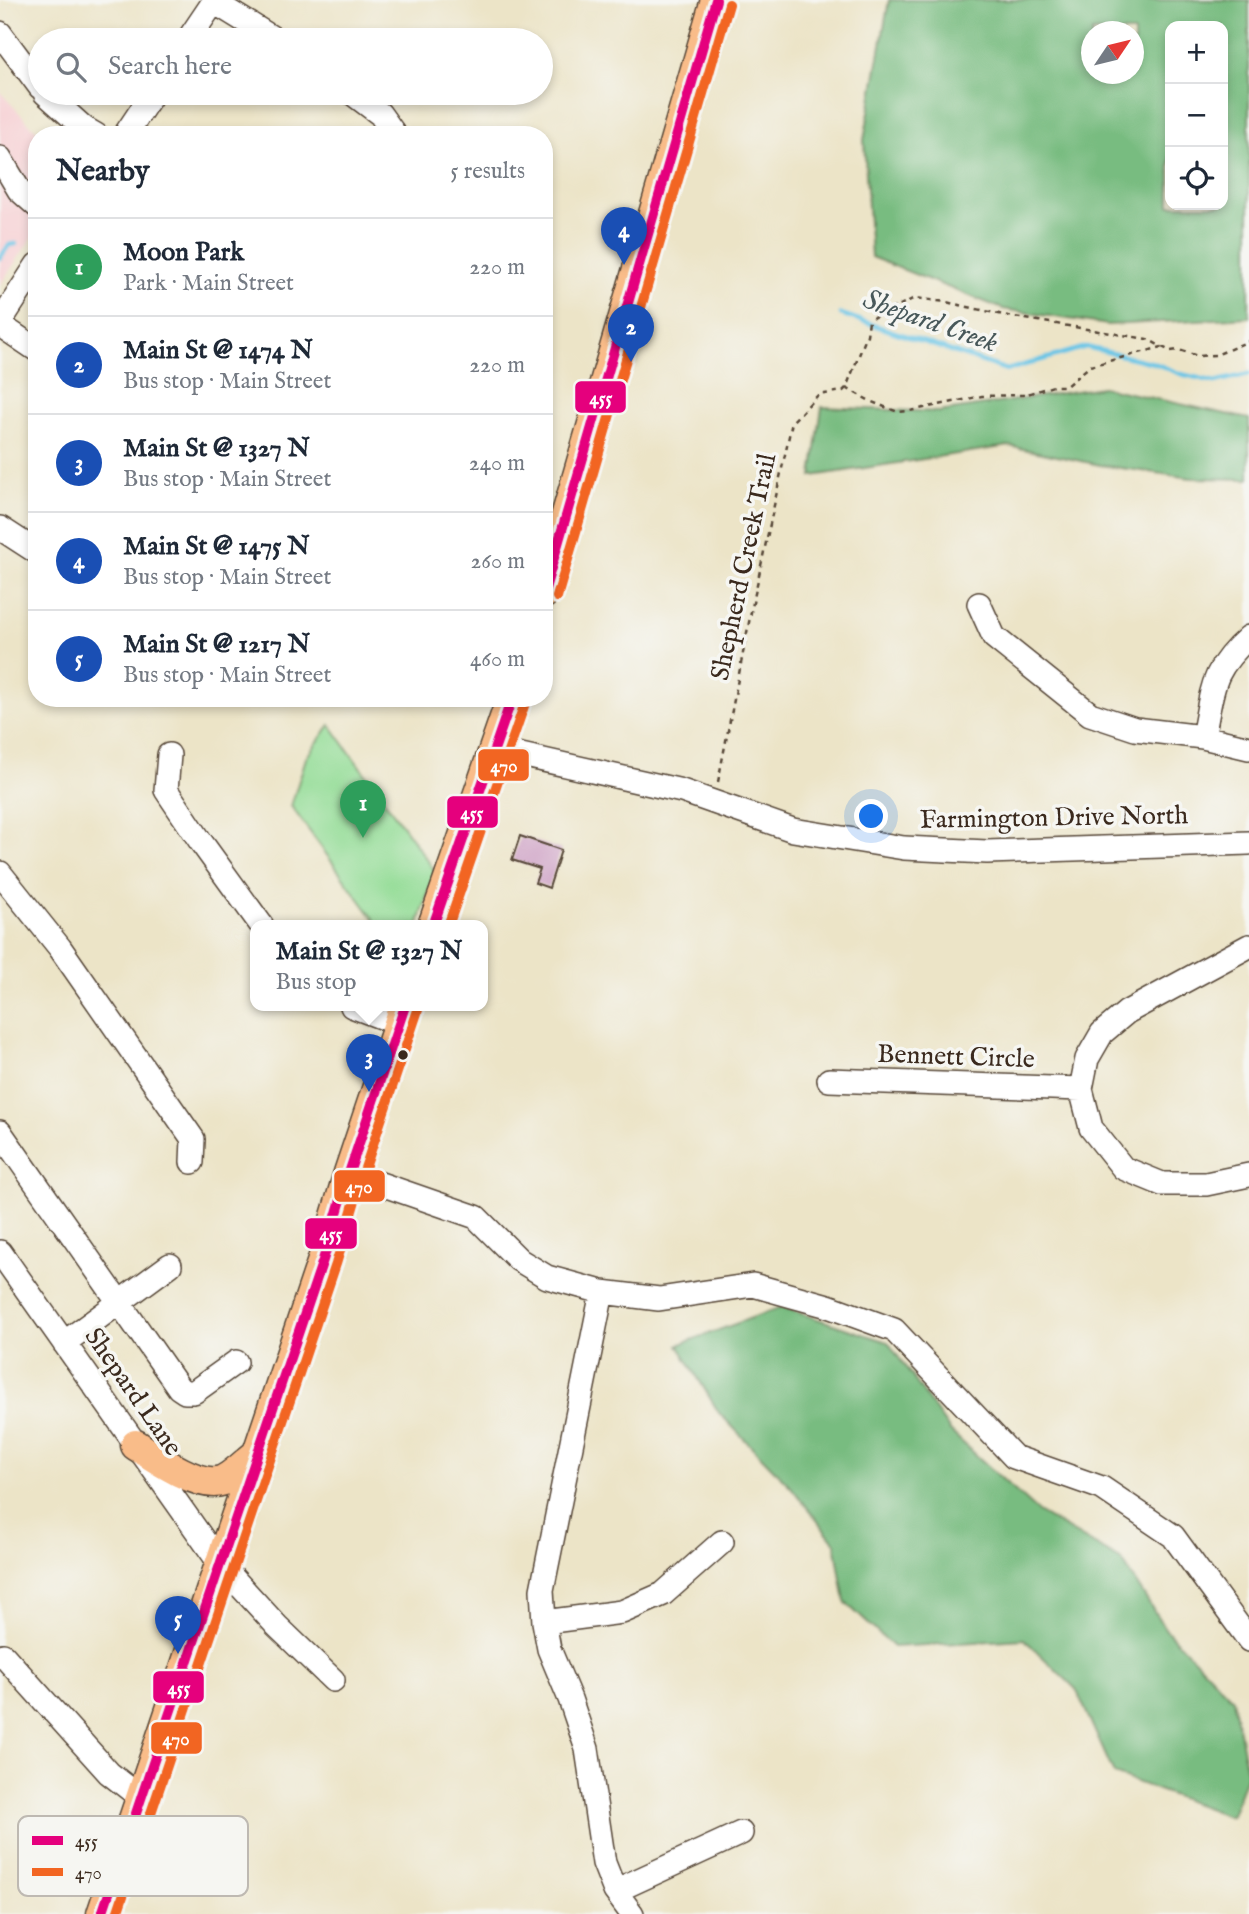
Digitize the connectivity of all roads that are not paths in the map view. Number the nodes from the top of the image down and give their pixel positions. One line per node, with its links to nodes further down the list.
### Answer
1 (716, 0): 19 (main road)
2 (215, 1): 3 (street); 4 (street)
3 (196, 28)
4 (257, 28)
5 (0, 33): 6 (street)
6 (28, 72)
7 (58, 105): 10 (street)
8 (145, 105): 11 (street)
9 (368, 105): 12 (street)
10 (82, 126)
11 (131, 126)
12 (389, 126)
13 (0, 158): 14 (street)
14 (28, 198)
15 (28, 279): 16 (street)
16 (0, 323): 17 (street)
17 (28, 343)
18 (1, 531): 20 (street)
19 (553, 536)
20 (28, 547)
21 (979, 604): 24 (street)
22 (1249, 637): 24 (street)
23 (509, 707): 26 (main road)
24 (1203, 737): 25 (street)
25 (1249, 748)
26 (494, 749): 28 (street, Farmington Drive North); 31 (main road)
27 (169, 755): 30 (street)
28 (1249, 843)
29 (0, 873): 38 (street)
30 (258, 920)
31 (435, 920)
32 (1249, 946): 36 (street)
33 (380, 1011): 34 (street)
34 (402, 1015): 39 (main road)
35 (829, 1080): 36 (street, Bennett Circle)
36 (1081, 1089): 40 (street)
37 (0, 1132): 44 (street)
38 (192, 1162)
39 (349, 1173): 43 (street); 48 (main road)
40 (1249, 1175)
41 (0, 1252): 45 (street, Shepard Lane)
42 (170, 1265): 44 (street)
43 (602, 1292): 51 (street); 52 (street)
44 (119, 1301): 45 (street); 46 (street)
45 (64, 1343): 47 (street, Shepard Lane)
46 (236, 1362)
47 (136, 1445): 48 (main road); 50 (street, Shepard Lane)
48 (257, 1454): 50 (main road)
49 (722, 1542): 51 (street)
50 (221, 1564): 54 (street, Shepard Lane); 55 (main road)
51 (544, 1622): 58 (street)
52 (1249, 1640)
53 (3, 1655): 55 (street)
54 (333, 1680)
55 (141, 1798): 56 (main road)
56 (135, 1816)
57 (741, 1833): 58 (street)
58 (615, 1891): 61 (street)
59 (108, 1896): 60 (main road)
60 (102, 1914)
61 (632, 1914)

